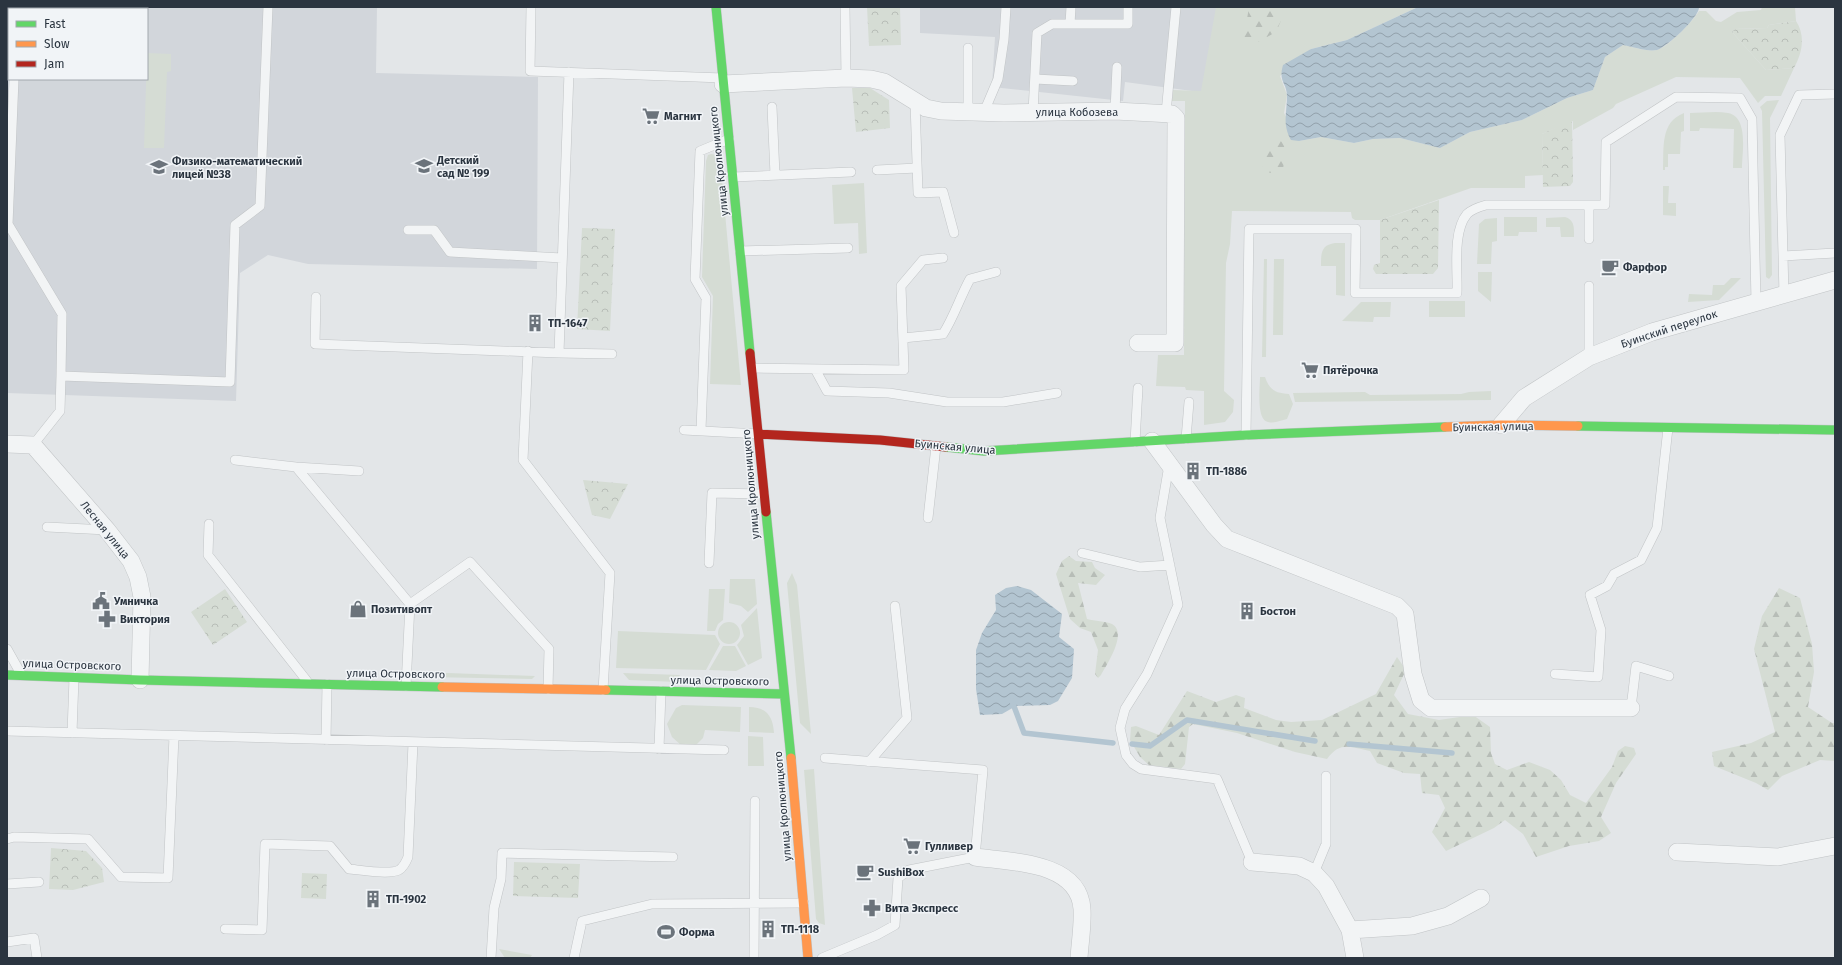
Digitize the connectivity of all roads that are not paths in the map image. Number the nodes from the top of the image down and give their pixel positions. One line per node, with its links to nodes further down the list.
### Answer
1 (268, 7): 55 (lane)
2 (531, 7): 12 (lane)
3 (716, 7): 16 (street, улица Кролюницкого)
4 (845, 7): 13 (lane)
5 (1006, 7): 22 (lane)
6 (1071, 7): 9 (lane)
7 (1128, 7): 9 (lane)
8 (1176, 7): 24 (lane)
9 (1070, 24): 14 (lane)
10 (968, 48): 22 (lane)
11 (1117, 67): 21 (lane)
12 (569, 72): 16 (lane); 39 (lane)
13 (846, 78): 16 (street, улица Кобозева); 19 (street, улица Кобозева)
14 (1035, 79): 17 (lane); 23 (lane)
15 (14, 80): 55 (lane)
16 (723, 81): 25 (street, улица Кролюницкого)
17 (1073, 82)
18 (1835, 94): 38 (lane)
19 (916, 102): 22 (street, улица Кобозева); 26 (lane)
20 (772, 107): 29 (lane)
21 (1115, 111): 23 (street, улица Кобозева); 24 (street, улица Кобозева)
22 (976, 112): 23 (street, улица Кобозева)
23 (1033, 112)
24 (1166, 113): 48 (street)
25 (729, 139): 30 (street, улица Кролюницкого); 62 (lane)
26 (917, 168): 27 (lane); 33 (lane)
27 (877, 170)
28 (850, 172): 29 (lane)
29 (775, 175): 30 (lane)
30 (733, 177): 36 (street, улица Кролюницкого)
31 (1589, 205): 34 (lane); 46 (lane); 65 (lane)
32 (408, 230): 39 (lane)
33 (954, 233)
34 (1589, 240)
35 (848, 248): 36 (lane)
36 (740, 251): 53 (street, улица Кролюницкого)
37 (1835, 253): 38 (lane)
38 (1783, 256): 44 (lane)
39 (562, 258): 50 (lane)
40 (943, 258): 47 (lane)
41 (996, 272): 47 (lane)
42 (1835, 280): 44 (street, Буинский переулок)
43 (1589, 286): 52 (lane)
44 (1784, 295): 46 (street, Буинский переулок)
45 (316, 297): 49 (lane)
46 (1756, 302): 52 (street, Буинский переулок)
47 (903, 338): 54 (lane)
48 (1138, 343)
49 (528, 352): 50 (lane); 97 (lane)
50 (559, 352): 51 (lane)
51 (612, 354)
52 (1589, 357): 59 (street, Буинский переулок)
53 (752, 368): 54 (lane); 64 (street, улица Кролюницкого)
54 (815, 369): 57 (lane)
55 (61, 376): 70 (lane)
56 (1138, 388): 68 (lane)
57 (1057, 393)
58 (1189, 402): 66 (lane)
59 (1501, 425): 60 (street, Буинская улица); 65 (street, Буинская улица)
60 (1668, 428): 63 (street, Буинская улица); 87 (lane)
61 (684, 430): 62 (lane)
62 (701, 430): 64 (lane)
63 (1835, 430)
64 (758, 434): 71 (street, Буинская улица); 76 (street, улица Кролюницкого)
65 (1246, 435): 66 (street, Буинская улица)
66 (1186, 439): 67 (street, Буинская улица)
67 (1152, 441): 68 (street, Буинская улица); 73 (street)
68 (1135, 442): 71 (street, Буинская улица)
69 (7, 444): 70 (street)
70 (33, 445): 80 (street, Лесная улица)
71 (936, 446): 77 (lane)
72 (235, 460): 74 (lane)
73 (1169, 464): 83 (lane); 100 (street)
74 (296, 467): 75 (lane); 84 (lane)
75 (359, 471)
76 (764, 494): 82 (lane); 99 (street, улица Кролюницкого)
77 (928, 518)
78 (209, 524): 93 (lane)
79 (47, 527): 80 (lane)
80 (107, 530): 92 (street, Лесная улица)
81 (1082, 552): 83 (lane)
82 (710, 563)
83 (1170, 565): 117 (lane)
84 (410, 604): 95 (lane); 96 (lane)
85 (895, 606): 109 (lane)
86 (7, 649): 89 (lane)
87 (1555, 674)
88 (7, 675): 89 (street, улица Островского)
89 (22, 675): 91 (street, улица Островского)
90 (1669, 676): 100 (lane)
91 (74, 678): 92 (street, улица Островского); 102 (lane)
92 (140, 680): 93 (street, улица Островского)
93 (309, 684): 94 (street, улица Островского)
94 (327, 684): 95 (street, улица Островского); 104 (lane)
95 (406, 686): 96 (street, улица Островского)
96 (548, 689): 97 (street, улица Островского)
97 (603, 690): 98 (street, улица Островского)
98 (661, 691): 99 (street, улица Островского); 106 (lane)
99 (784, 694): 123 (street, улица Кролюницкого)
100 (1631, 708)
101 (7, 731): 102 (lane)
102 (72, 733): 103 (lane)
103 (174, 736): 104 (lane); 112 (lane)
104 (326, 740): 105 (lane)
105 (413, 743): 106 (lane); 124 (lane)
106 (659, 749): 107 (lane)
107 (724, 750)
108 (825, 758): 109 (lane)
109 (869, 762): 116 (lane)
110 (1326, 776): 118 (lane)
111 (755, 801): 122 (lane)
112 (7, 839)
113 (1835, 846): 114 (street)
114 (1677, 852)
115 (673, 857): 128 (lane)
116 (975, 857): 132 (lane); 133 (street)
117 (1252, 862): 118 (street)
118 (1314, 873): 125 (street)
119 (39, 882): 120 (lane)
120 (7, 884)
121 (1481, 898): 125 (street)
122 (754, 903): 123 (lane); 129 (lane); 130 (lane)
123 (804, 903): 131 (street, улица Кролюницкого)
124 (225, 929)
125 (1350, 930): 134 (street)
126 (7, 942): 127 (lane)
127 (37, 958)
128 (491, 958)
129 (574, 958)
130 (754, 958)
131 (808, 958)
132 (822, 958)
133 (1079, 958)
134 (1355, 958)

